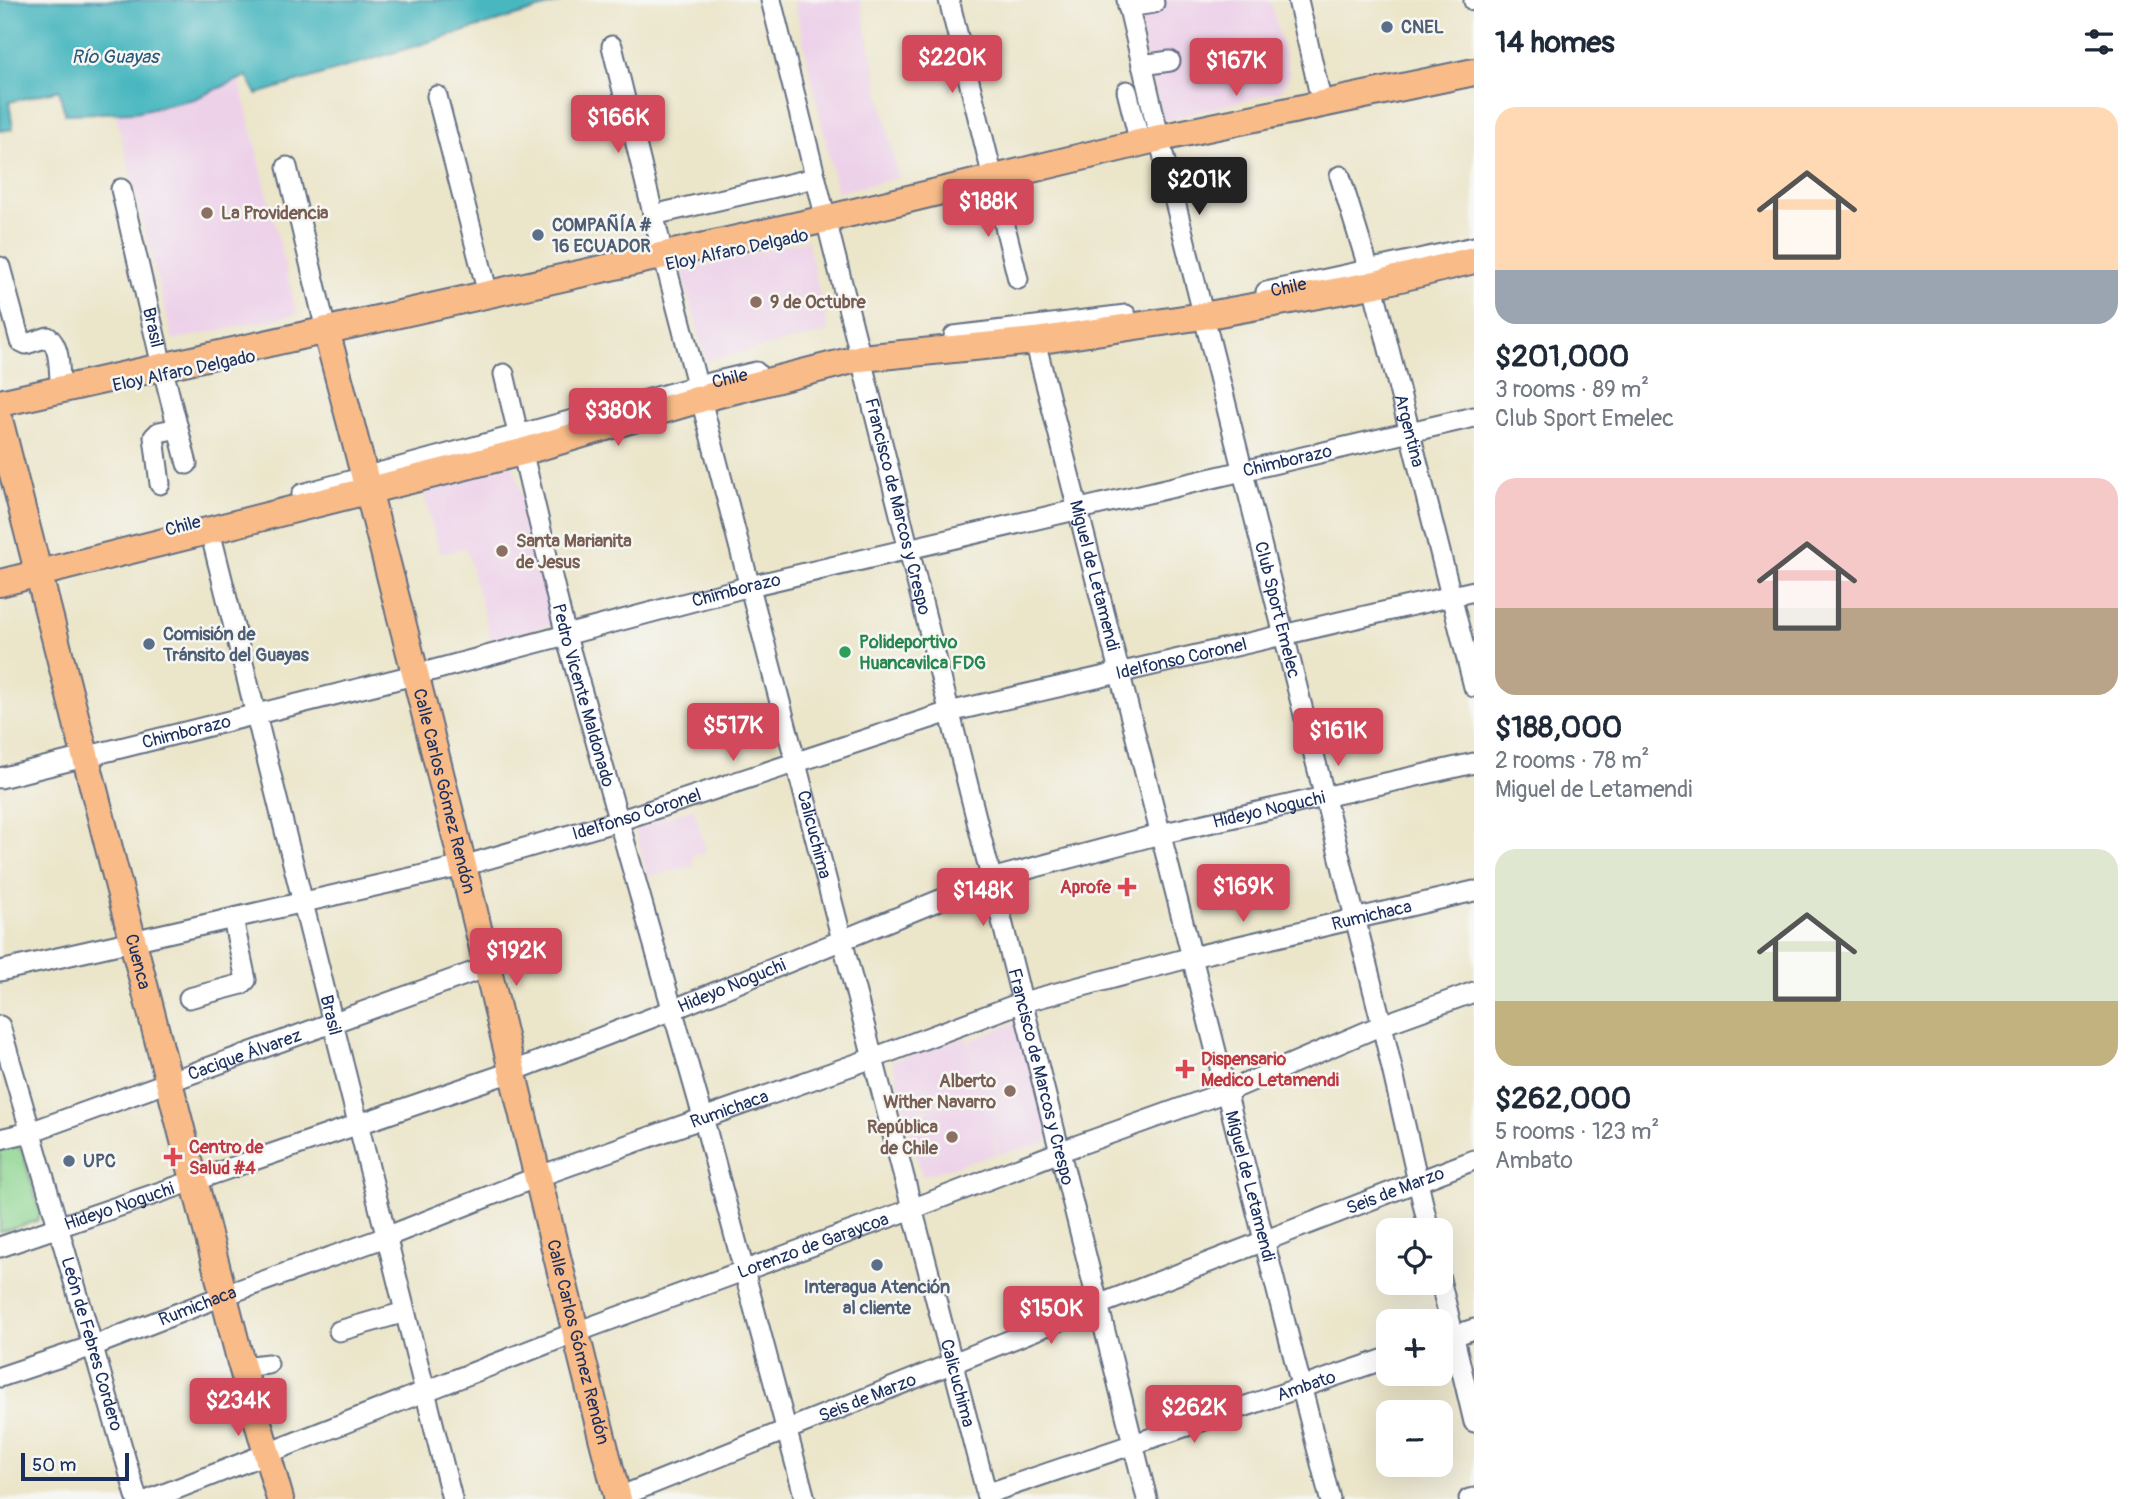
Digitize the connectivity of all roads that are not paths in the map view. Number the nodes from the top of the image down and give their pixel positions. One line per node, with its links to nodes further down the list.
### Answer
1 (771, 0): 17 (street, Francisco de Marcos y Crespo)
2 (949, 0): 18 (street)
3 (1128, 3): 4 (street); 8 (street, Club Sport Emelec)
4 (1154, 3)
5 (1296, 9): 13 (street)
6 (612, 46): 20 (street, Calicuchima)
7 (1170, 61): 8 (street)
8 (1142, 65): 14 (street, Club Sport Emelec)
9 (1474, 72): 13 (main road, Eloy Alfaro Delgado)
10 (1474, 83): 14 (street, Eloy Alfaro Delgado)
11 (1127, 91): 14 (street)
12 (437, 96): 28 (street)
13 (1322, 104): 14 (main road, Eloy Alfaro Delgado)
14 (1154, 143): 18 (main road, Eloy Alfaro Delgado); 29 (street, Club Sport Emelec)
15 (287, 167): 31 (street, Calle Carlos Gómez Rendón)
16 (1340, 176): 26 (street, Argentina)
17 (815, 178): 20 (street); 21 (street, Francisco de Marcos y Crespo)
18 (995, 185): 21 (main road, Eloy Alfaro Delgado); 27 (street)
19 (121, 189): 33 (street, Brasil)
20 (653, 215): 23 (street, Calicuchima)
21 (827, 224): 23 (main road, Eloy Alfaro Delgado); 32 (street, Francisco de Marcos y Crespo)
22 (1474, 247): 26 (street, Chile)
23 (664, 260): 28 (main road, Eloy Alfaro Delgado); 31 (street, Eloy Alfaro Delgado); 36 (street, Calicuchima)
24 (1474, 260): 26 (main road, Chile)
25 (0, 267): 35 (street)
26 (1370, 278): 29 (main road, Chile); 42 (street, Argentina)
27 (1018, 279)
28 (488, 294): 31 (main road, Eloy Alfaro Delgado)
29 (1202, 311): 30 (main road, Chile); 45 (street, Club Sport Emelec)
30 (1032, 329): 32 (main road, Chile); 48 (street, Miguel de Letamendi)
31 (327, 335): 33 (main road, Eloy Alfaro Delgado); 46 (main road, Calle Carlos Gómez Rendón)
32 (860, 353): 36 (main road, Chile); 50 (street, Francisco de Marcos y Crespo)
33 (163, 370): 35 (main road, Eloy Alfaro Delgado); 38 (street, Eloy Alfaro Delgado); 41 (street, Brasil)
34 (504, 374): 43 (street, Pedro Vicente Maldonado)
35 (61, 388): 37 (main road, Eloy Alfaro Delgado)
36 (699, 392): 43 (main road, Chile); 54 (street, Calicuchima)
37 (0, 403)
38 (0, 413)
39 (1474, 417): 42 (street, Chimborazo)
40 (0, 423): 51 (main road, Cuenca)
41 (178, 428): 44 (street, Brasil); 47 (street)
42 (1409, 432): 45 (street, Chimborazo); 56 (street, Argentina)
43 (520, 443): 46 (main road, Chile); 58 (street, Pedro Vicente Maldonado)
44 (187, 464)
45 (1242, 470): 48 (street, Chimborazo); 57 (street, Club Sport Emelec)
46 (366, 483): 49 (main road, Chile); 51 (street, Chile); 60 (main road, Calle Carlos Gómez Rendón)
47 (160, 484)
48 (1077, 508): 50 (street, Chimborazo); 59 (street, Miguel de Letamendi)
49 (211, 531): 51 (main road, Chile); 63 (street, Brasil)
50 (908, 549): 54 (street, Chimborazo); 62 (street, Francisco de Marcos y Crespo)
51 (37, 570): 52 (street, Chile); 53 (main road, Chile); 64 (main road, Cuenca)
52 (0, 576)
53 (0, 583)
54 (750, 586): 58 (street, Chimborazo); 66 (street, Calicuchima)
55 (1474, 591): 56 (street, Idelfonso Coronel)
56 (1451, 596): 57 (street, Idelfonso Coronel); 61 (street, Argentina)
57 (1283, 633): 59 (street, Idelfonso Coronel); 68 (street, Club Sport Emelec)
58 (566, 636): 60 (street, Chimborazo); 69 (street, Pedro Vicente Maldonado)
59 (1119, 673): 62 (street, Idelfonso Coronel); 70 (street, Miguel de Letamendi)
60 (414, 675): 63 (street, Chimborazo); 71 (main road, Calle Carlos Gómez Rendón)
61 (1474, 687)
62 (949, 712): 66 (street, Idelfonso Coronel); 72 (street, Francisco de Marcos y Crespo)
63 (256, 713): 64 (street, Chimborazo); 74 (street, Brasil)
64 (86, 756): 67 (street, Chimborazo); 77 (main road, Cuenca)
65 (1474, 763): 68 (street, Hideyo Noguchi)
66 (796, 764): 69 (street, Idelfonso Coronel); 78 (street, Calicuchima)
67 (0, 778)
68 (1324, 797): 70 (street, Hideyo Noguchi); 76 (street, Club Sport Emelec)
69 (618, 821): 71 (street, Idelfonso Coronel); 85 (street, Pedro Vicente Maldonado)
70 (1160, 834): 72 (street, Hideyo Noguchi); 79 (street, Miguel de Letamendi)
71 (463, 866): 74 (street, Idelfonso Coronel); 80 (main road, Calle Carlos Gómez Rendón)
72 (991, 879): 78 (street, Hideyo Noguchi); 84 (street, Francisco de Marcos y Crespo)
73 (1474, 891): 76 (street, Rumichaca)
74 (303, 903): 75 (street, Idelfonso Coronel); 86 (street, Brasil)
75 (233, 919): 77 (street, Idelfonso Coronel); 83 (street)
76 (1356, 919): 79 (street, Rumichaca); 88 (street, Club Sport Emelec)
77 (134, 940): 81 (street, Idelfonso Coronel); 91 (main road, Cuenca)
78 (842, 940): 85 (street, Hideyo Noguchi); 89 (street, Calicuchima)
79 (1192, 957): 84 (street, Rumichaca); 92 (street, Miguel de Letamendi)
80 (487, 967): 86 (street, Cacique Álvarez); 90 (main road, Calle Carlos Gómez Rendón)
81 (0, 971)
82 (1474, 992): 88 (street, Lorenzo de Garaycoa)
83 (189, 998)
84 (1023, 1002): 89 (street, Rumichaca); 97 (street, Francisco de Marcos y Crespo)
85 (672, 1010): 90 (street, Hideyo Noguchi); 93 (street, Pedro Vicente Maldonado)
86 (333, 1024): 91 (street, Cacique Álvarez); 94 (street, Brasil)
87 (0, 1026): 95 (street, León de Febres Cordero)
88 (1382, 1026): 92 (street, Lorenzo de Garaycoa); 101 (street, Club Sport Emelec)
89 (873, 1058): 93 (street, Rumichaca); 102 (street, Calicuchima)
90 (512, 1072): 94 (street, Hideyo Noguchi); 99 (main road, Calle Carlos Gómez Rendón)
91 (170, 1080): 95 (street, Cacique Álvarez); 100 (main road, Cuenca)
92 (1226, 1092): 97 (street, Lorenzo de Garaycoa); 106 (street, Miguel de Letamendi)
93 (703, 1117): 99 (street, Rumichaca); 108 (street, Pedro Vicente Maldonado)
94 (359, 1126): 100 (street, Hideyo Noguchi); 105 (street, Brasil)
95 (30, 1132): 96 (street, Cacique Álvarez); 104 (street, León de Febres Cordero)
96 (0, 1139)
97 (1060, 1153): 102 (street, Lorenzo de Garaycoa); 110 (street, Francisco de Marcos y Crespo)
98 (1474, 1160): 101 (street, Seis de Marzo)
99 (537, 1177): 105 (street, Rumichaca); 114 (main road, Calle Carlos Gómez Rendón)
100 (196, 1181): 104 (street, Hideyo Noguchi); 109 (main road, Cuenca)
101 (1419, 1181): 103 (street, Club Sport Emelec); 106 (street, Seis de Marzo)
102 (912, 1209): 108 (street, Lorenzo de Garaycoa); 119 (street, Calicuchima)
103 (1427, 1218)
104 (58, 1227): 107 (street, Hideyo Noguchi); 116 (street, León de Febres Cordero)
105 (386, 1237): 109 (street, Rumichaca); 111 (street, Brasil)
106 (1264, 1242): 110 (street, Seis de Marzo); 121 (street, Miguel de Letamendi)
107 (0, 1247)
108 (744, 1270): 114 (street, Lorenzo de Garaycoa); 124 (street, Pedro Vicente Maldonado)
109 (225, 1295): 116 (street, Rumichaca); 126 (main road, Cuenca)
110 (1098, 1305): 119 (street, Seis de Marzo); 125 (street, Francisco de Marcos y Crespo)
111 (405, 1312): 113 (street); 122 (street, Brasil)
112 (1474, 1329): 115 (street)
113 (339, 1331)
114 (575, 1333): 122 (street, Lorenzo de Garaycoa); 132 (main road, Calle Carlos Gómez Rendón)
115 (1453, 1336)
116 (93, 1346): 120 (street, Rumichaca); 128 (street, León de Febres Cordero)
117 (1453, 1357): 123 (street)
118 (1376, 1362): 121 (street, Ambato)
119 (952, 1364): 124 (street, Seis de Marzo); 127 (street, Calicuchima)
120 (0, 1377)
121 (1302, 1388): 125 (street, Ambato); 135 (street, Miguel de Letamendi)
122 (425, 1392): 126 (street, Lorenzo de Garaycoa); 131 (street, Brasil)
123 (1474, 1422)
124 (787, 1429): 132 (street, Seis de Marzo); 133 (street, Pedro Vicente Maldonado)
125 (1133, 1445): 127 (street, Ambato); 134 (street, Francisco de Marcos y Crespo)
126 (267, 1453): 129 (street, Lorenzo de Garaycoa); 130 (main road, Cuenca)
127 (987, 1497)
128 (137, 1499)
129 (152, 1499)
130 (280, 1499)
131 (452, 1499)
132 (617, 1499)
133 (805, 1499)
134 (1147, 1499)
135 (1331, 1499)

